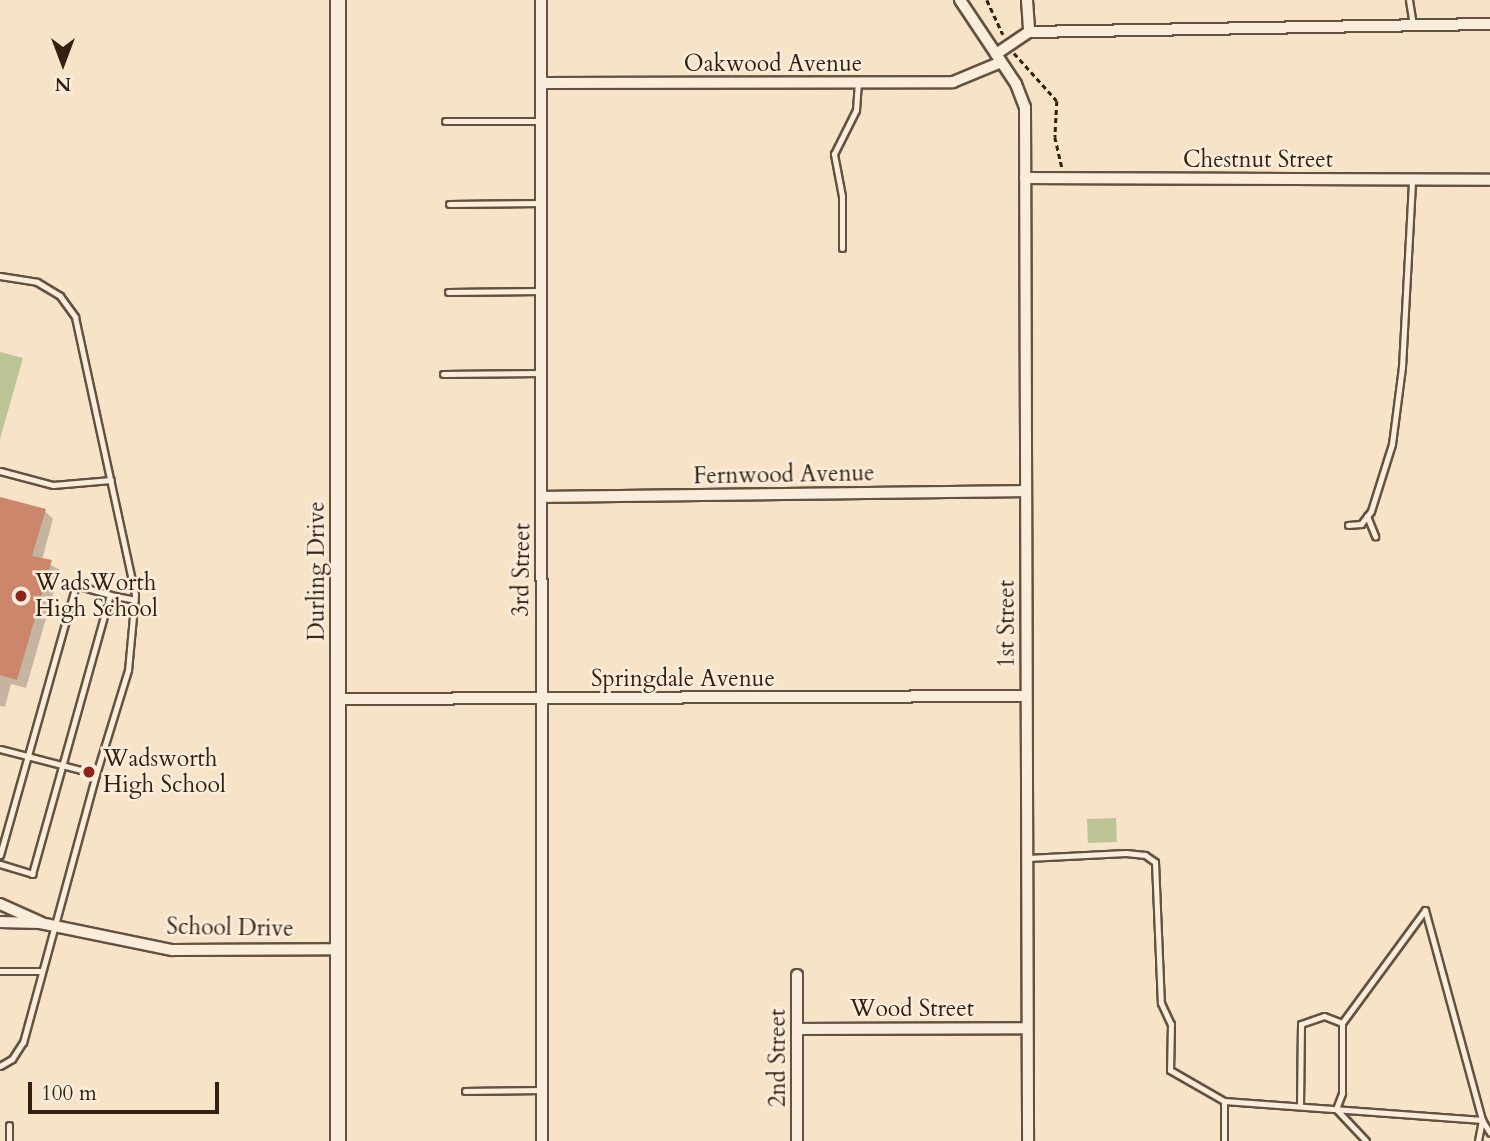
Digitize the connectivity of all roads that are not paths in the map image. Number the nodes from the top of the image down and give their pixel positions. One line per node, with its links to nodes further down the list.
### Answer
1 (338, 0): 35 (street, Durling Drive)
2 (541, 0): 10 (street, 3rd Street)
3 (960, 0): 9 (street)
4 (1027, 0): 8 (street)
5 (1409, 0): 7 (lane)
6 (1490, 24): 7 (street)
7 (1413, 25): 8 (street)
8 (1029, 32): 9 (street, Oakwood Avenue)
9 (999, 58): 11 (street, Oakwood Avenue); 14 (street, 1st Street)
10 (541, 83): 11 (street, Oakwood Avenue); 13 (street, 3rd Street)
11 (858, 84): 19 (lane)
12 (445, 121): 13 (lane)
13 (541, 121): 17 (street, 3rd Street)
14 (1025, 178): 15 (street, Chestnut Street); 27 (street, 1st Street)
15 (1412, 180): 16 (street, Chestnut Street); 29 (lane)
16 (1490, 180)
17 (541, 203): 18 (lane); 21 (street, 3rd Street)
18 (449, 204)
19 (842, 248)
20 (0, 276): 26 (lane)
21 (541, 291): 22 (lane); 23 (street, 3rd Street)
22 (448, 292)
23 (541, 373): 24 (lane); 28 (street, 3rd Street)
24 (443, 374)
25 (0, 471): 26 (lane)
26 (111, 480): 33 (lane)
27 (1026, 491): 28 (street, Fernwood Avenue); 34 (street, 1st Street)
28 (542, 497): 36 (street, 3rd Street)
29 (1367, 516): 30 (lane); 31 (lane)
30 (1348, 525)
31 (1376, 536)
32 (110, 595): 33 (lane); 38 (lane); 39 (lane)
33 (135, 600): 40 (lane)
34 (1026, 696): 36 (street, Springdale Avenue); 42 (street, 1st Street)
35 (340, 699): 36 (street, Springdale Avenue); 48 (street, Durling Drive)
36 (540, 699): 56 (street, 3rd Street)
37 (0, 748): 38 (lane)
38 (25, 755): 39 (lane); 41 (lane)
39 (63, 765): 40 (lane); 43 (lane)
40 (96, 774): 47 (lane)
41 (0, 855)
42 (1027, 858): 53 (street, 1st Street); 58 (lane)
43 (0, 864)
44 (0, 904): 46 (street, School Drive)
45 (0, 922): 46 (street, School Drive)
46 (40, 922): 47 (street, School Drive)
47 (57, 927): 48 (street, School Drive); 50 (lane)
48 (338, 949): 65 (street, Durling Drive)
49 (0, 971): 50 (lane)
50 (41, 971): 55 (lane)
51 (797, 975): 54 (street, 2nd Street)
52 (1342, 1023): 59 (lane); 60 (lane); 61 (lane)
53 (1027, 1028): 54 (street, Wood Street); 68 (street, 1st Street)
54 (797, 1029): 67 (street, 2nd Street)
55 (0, 1066)
56 (541, 1090): 57 (lane); 66 (street, 3rd Street)
57 (465, 1091)
58 (1224, 1101): 59 (lane); 69 (lane)
59 (1300, 1106): 60 (lane)
60 (1336, 1109): 61 (lane); 70 (lane)
61 (1482, 1120): 63 (lane); 71 (lane)
62 (9, 1125): 64 (lane)
63 (1490, 1133)
64 (9, 1141)
65 (338, 1141)
66 (542, 1141)
67 (797, 1141)
68 (1028, 1141)
69 (1224, 1141)
70 (1366, 1141)
71 (1478, 1141)

